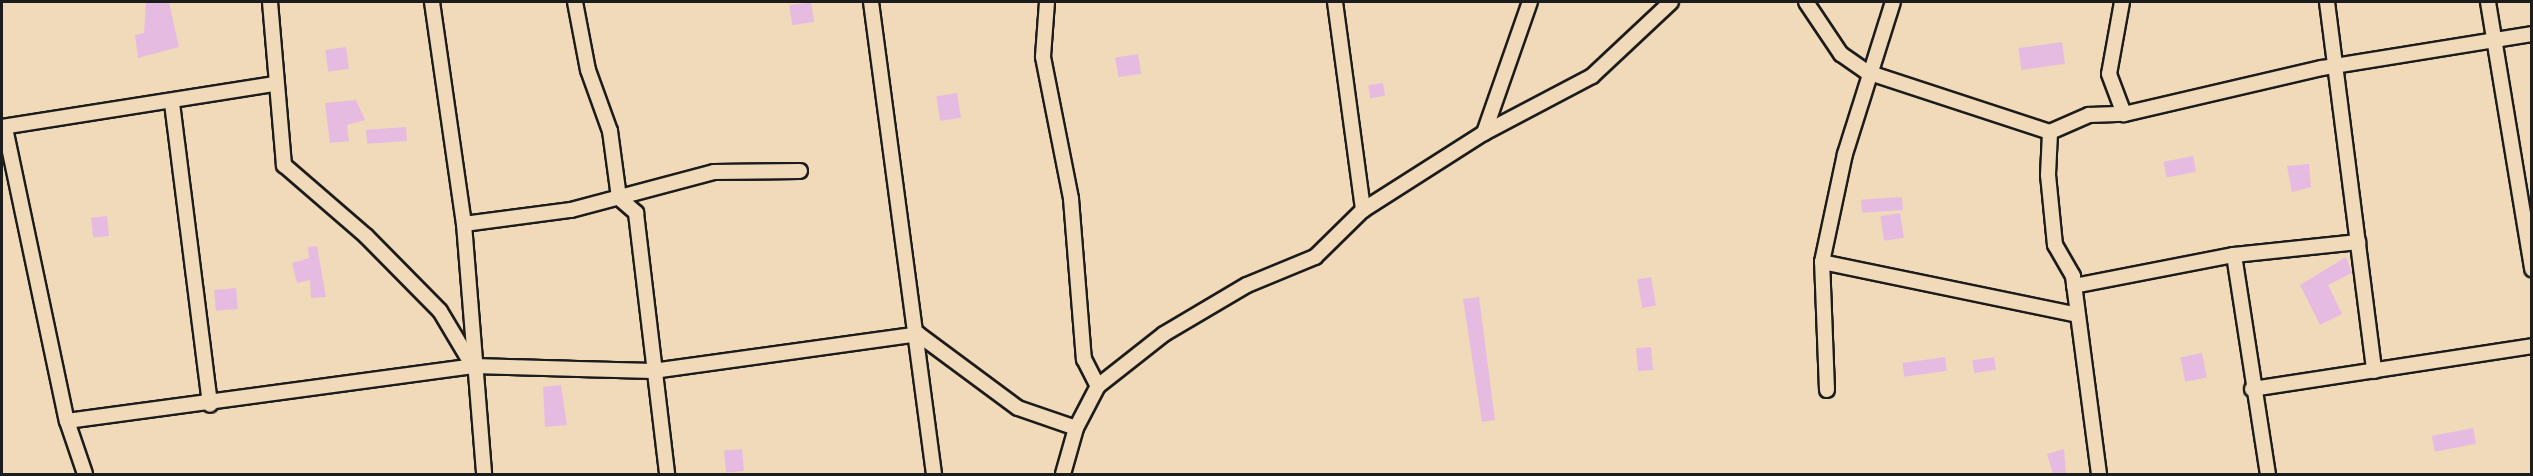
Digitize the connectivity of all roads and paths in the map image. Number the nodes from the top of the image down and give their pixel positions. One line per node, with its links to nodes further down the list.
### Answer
1 (270, 2): 18 (street)
2 (432, 2): 29 (street)
3 (575, 2): 27 (street)
4 (871, 2): 36 (street)
5 (1047, 2): 41 (street)
6 (1335, 2): 28 (street)
7 (1530, 2): 23 (street)
8 (1671, 2): 23 (street)
9 (1806, 2): 17 (street)
10 (1893, 2): 17 (street)
11 (2122, 2): 20 (street)
12 (2327, 2): 16 (street)
13 (2488, 2): 15 (street)
14 (2532, 34): 15 (street)
15 (2494, 39): 16 (street); 26 (street)
16 (2336, 65): 20 (street); 30 (street)
17 (1867, 72): 22 (street); 32 (street)
18 (273, 84): 19 (street); 38 (street)
19 (172, 103): 21 (street); 44 (street)
20 (2124, 114): 22 (street)
21 (3, 127): 45 (street)
22 (2050, 132): 34 (street)
23 (1484, 133): 28 (street)
24 (800, 171): 27 (street)
25 (2532, 192): 26 (street)
26 (2517, 194): 33 (street)
27 (619, 198): 29 (street); 39 (street)
28 (1363, 210): 41 (street)
29 (464, 224): 38 (street)
30 (2358, 242): 31 (street); 40 (street)
31 (2234, 255): 34 (street); 42 (street)
32 (1822, 262): 35 (street); 43 (street)
33 (2532, 269)
34 (2074, 286): 35 (street)
35 (2078, 315): 52 (street)
36 (918, 334): 39 (street); 46 (street); 50 (street)
37 (2532, 346): 40 (street)
38 (473, 366): 39 (street); 44 (street); 48 (street)
39 (653, 371): 49 (street)
40 (2374, 371): 42 (street)
41 (1098, 386): 46 (street)
42 (2252, 389): 53 (street)
43 (1827, 390)
44 (210, 405): 45 (street)
45 (67, 421): 47 (street)
46 (1076, 428): 51 (street)
47 (85, 474)
48 (484, 474)
49 (667, 474)
50 (934, 474)
51 (1064, 474)
52 (2099, 474)
53 (2268, 474)

